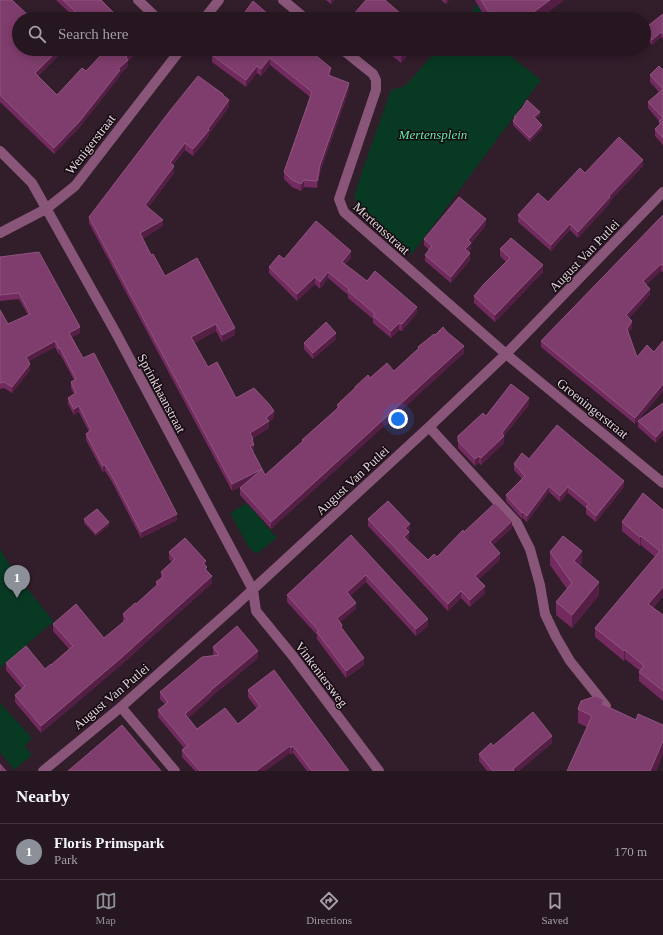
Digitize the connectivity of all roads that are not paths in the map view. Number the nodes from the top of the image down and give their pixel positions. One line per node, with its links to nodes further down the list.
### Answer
1 (138, 0): 4 (street)
2 (219, 0): 5 (street)
3 (283, 0): 6 (street)
4 (151, 12)
5 (210, 12)
6 (298, 12)
7 (176, 56): 11 (street, Wenigerstraat)
8 (350, 56): 13 (street, Mertensstraat)
9 (0, 150): 11 (street, Sprinkhaanstraat)
10 (663, 192): 13 (street, August Van Putlei)
11 (46, 209): 12 (street, Wenigerstraat); 16 (street, Sprinkhaanstraat)
12 (0, 233)
13 (506, 354): 14 (street, August Van Putlei); 15 (street, Groeningerstraat)
14 (429, 427): 16 (street, August Van Putlei); 17 (street)
15 (663, 483)
16 (253, 590): 18 (street, August Van Putlei); 21 (street, Vinkeniersweg)
17 (606, 706)
18 (121, 707): 19 (street, August Van Putlei); 20 (street)
19 (43, 771)
20 (175, 771)
21 (379, 771)

